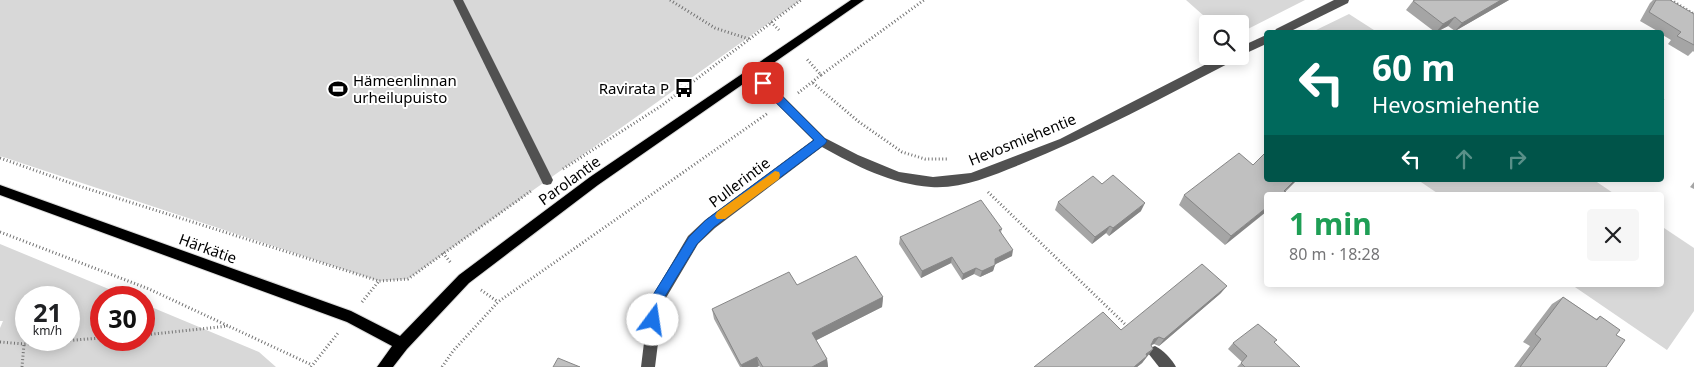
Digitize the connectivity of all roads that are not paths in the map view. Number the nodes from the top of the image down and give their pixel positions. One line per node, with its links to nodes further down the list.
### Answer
1 (458, 0): 10 (street)
2 (859, 0): 8 (main road, Parolantie)
3 (1344, 0): 4 (street)
4 (1284, 30)
5 (1264, 40): 6 (street)
6 (1249, 48)
7 (1214, 65): 9 (street, Hevosmiehentie)
8 (753, 74): 9 (street, Hevosmiehentie); 12 (main road, Parolantie)
9 (821, 141): 15 (street, Pullerintie)
10 (546, 180)
11 (0, 190): 12 (main road, Härkätie)
12 (402, 344): 14 (main road, Parolantie)
13 (1155, 353): 16 (street)
14 (384, 367)
15 (648, 367)
16 (1169, 367)

